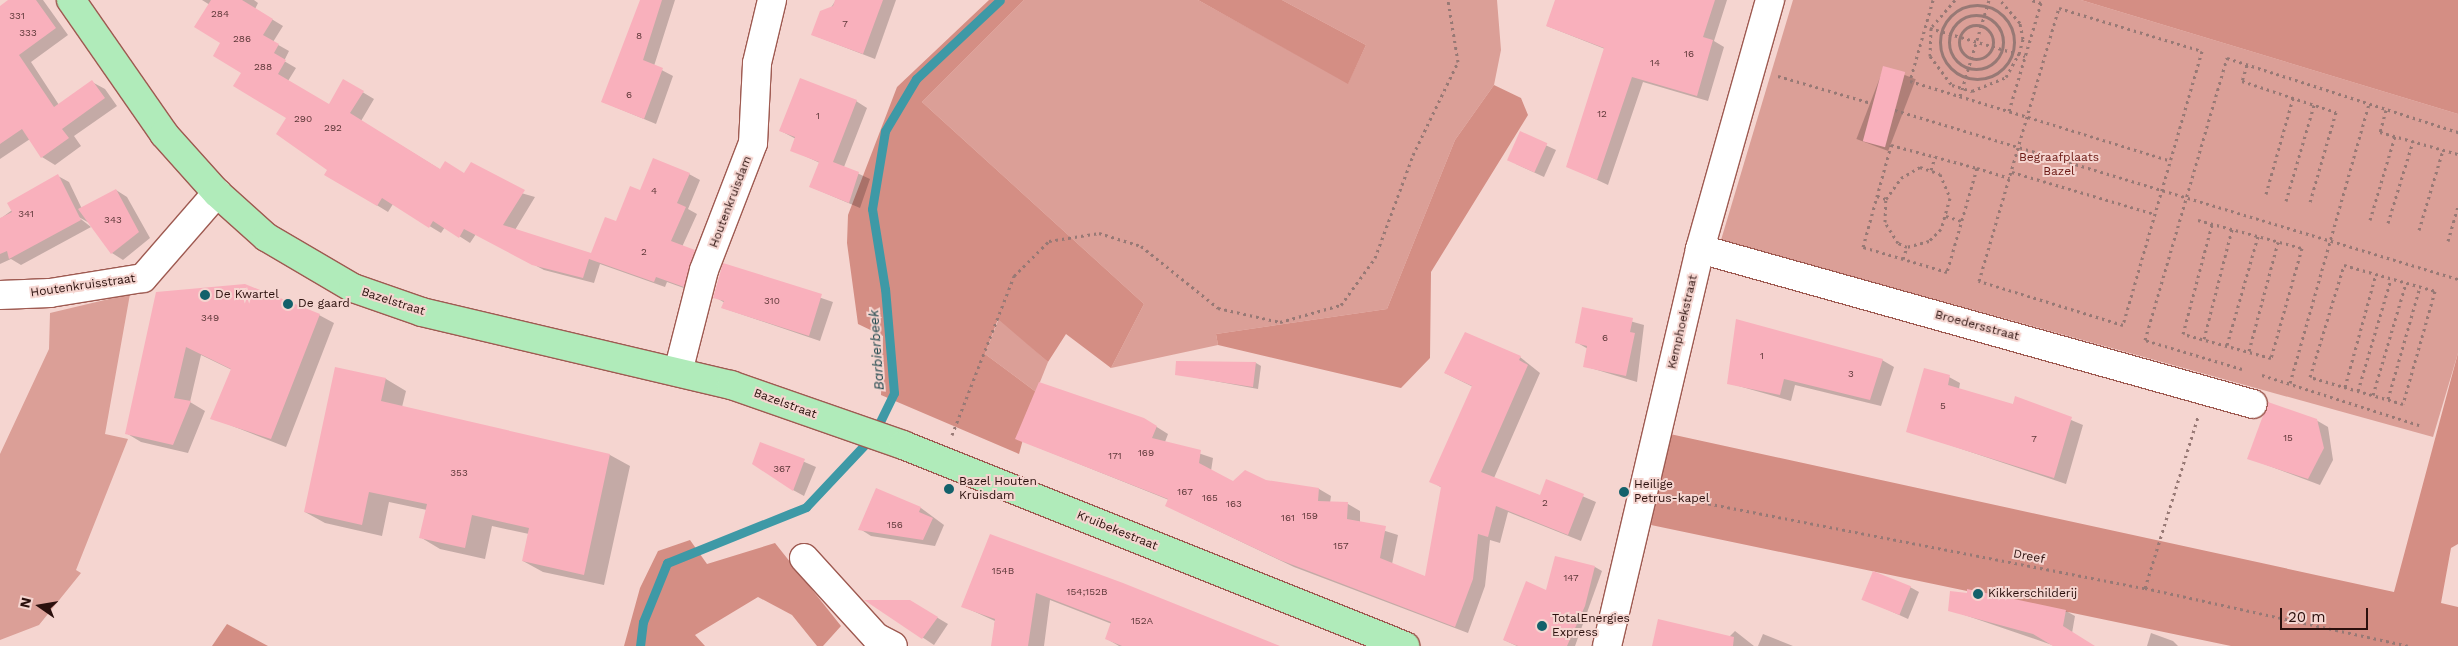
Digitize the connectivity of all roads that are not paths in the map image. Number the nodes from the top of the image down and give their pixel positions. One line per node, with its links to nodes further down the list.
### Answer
1 (71, 0): 4 (main road, Bazelstraat)
2 (772, 0): 7 (street, Houtenkruisdam)
3 (1770, 0): 5 (street, Kemphoekstraat)
4 (217, 193): 6 (street, Houtenkruisstraat); 7 (main road, Bazelstraat)
5 (1700, 249): 8 (street, Broedersstraat); 13 (street, Kemphoekstraat)
6 (0, 295)
7 (678, 372): 9 (main road, Bazelstraat)
8 (2253, 404)
9 (829, 420): 12 (main road, Kruibekestraat)
10 (804, 558): 11 (street)
11 (893, 646)
12 (1404, 646)
13 (1607, 646)

